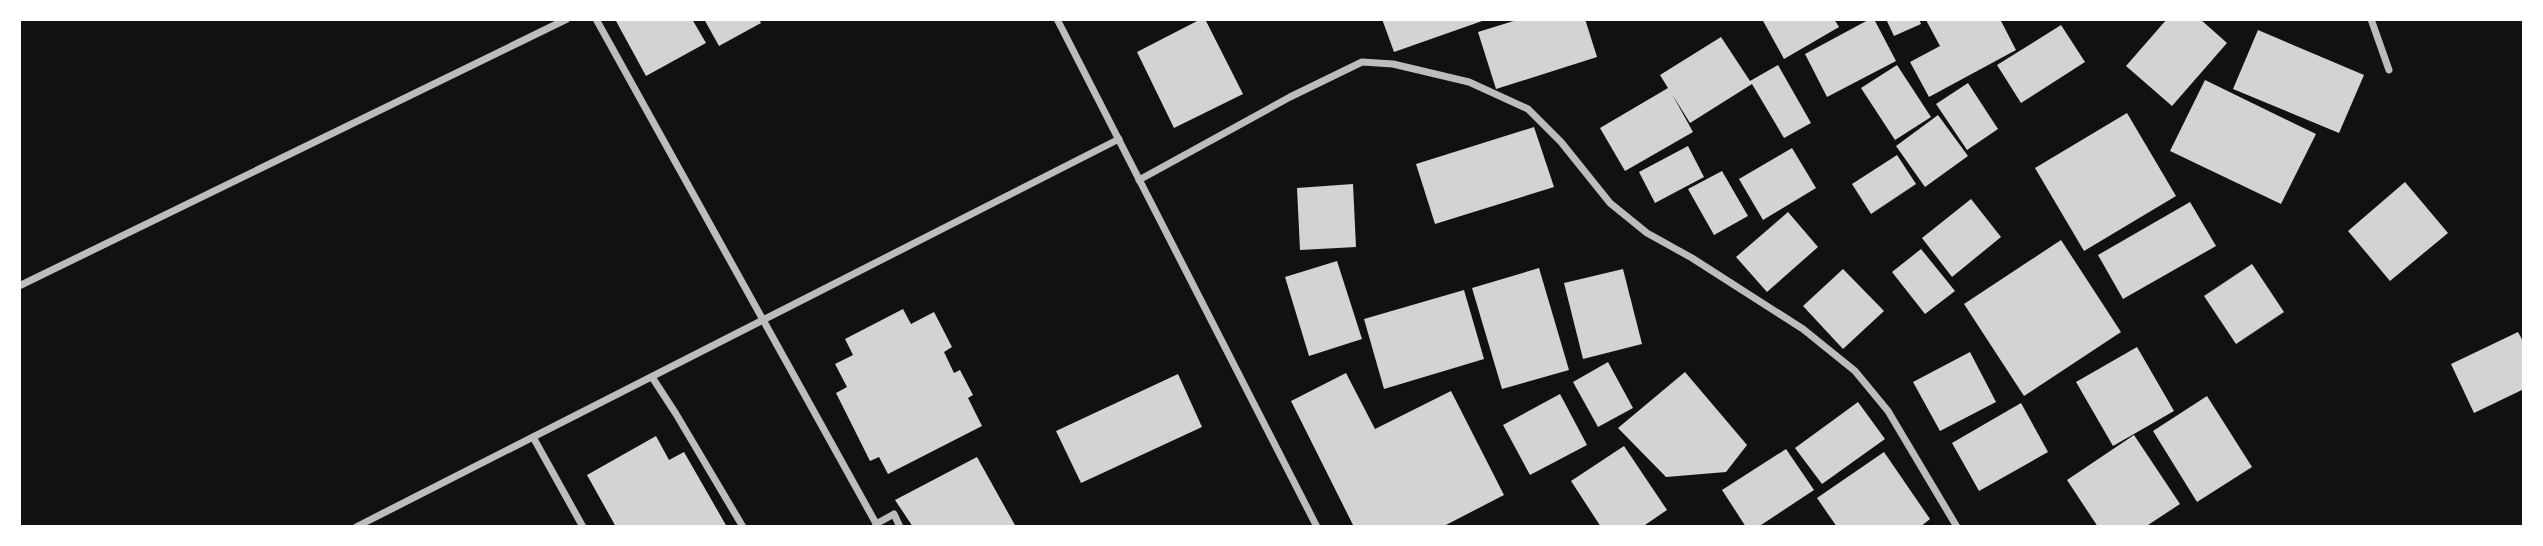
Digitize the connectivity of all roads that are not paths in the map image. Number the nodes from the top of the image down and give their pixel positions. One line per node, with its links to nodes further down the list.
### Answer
1 (567, 19): 8 (street)
2 (596, 19): 9 (street)
3 (1057, 19): 6 (street)
4 (2371, 19): 5 (street)
5 (2389, 70)
6 (1119, 139): 7 (street); 9 (street)
7 (1139, 180): 17 (street); 18 (street)
8 (19, 286)
9 (762, 322): 10 (street); 12 (street)
10 (652, 377): 11 (street); 15 (street)
11 (534, 436): 13 (street); 14 (street)
12 (877, 525): 16 (street)
13 (356, 527)
14 (583, 527)
15 (743, 527)
16 (900, 527)
17 (1317, 527)
18 (1956, 527)

